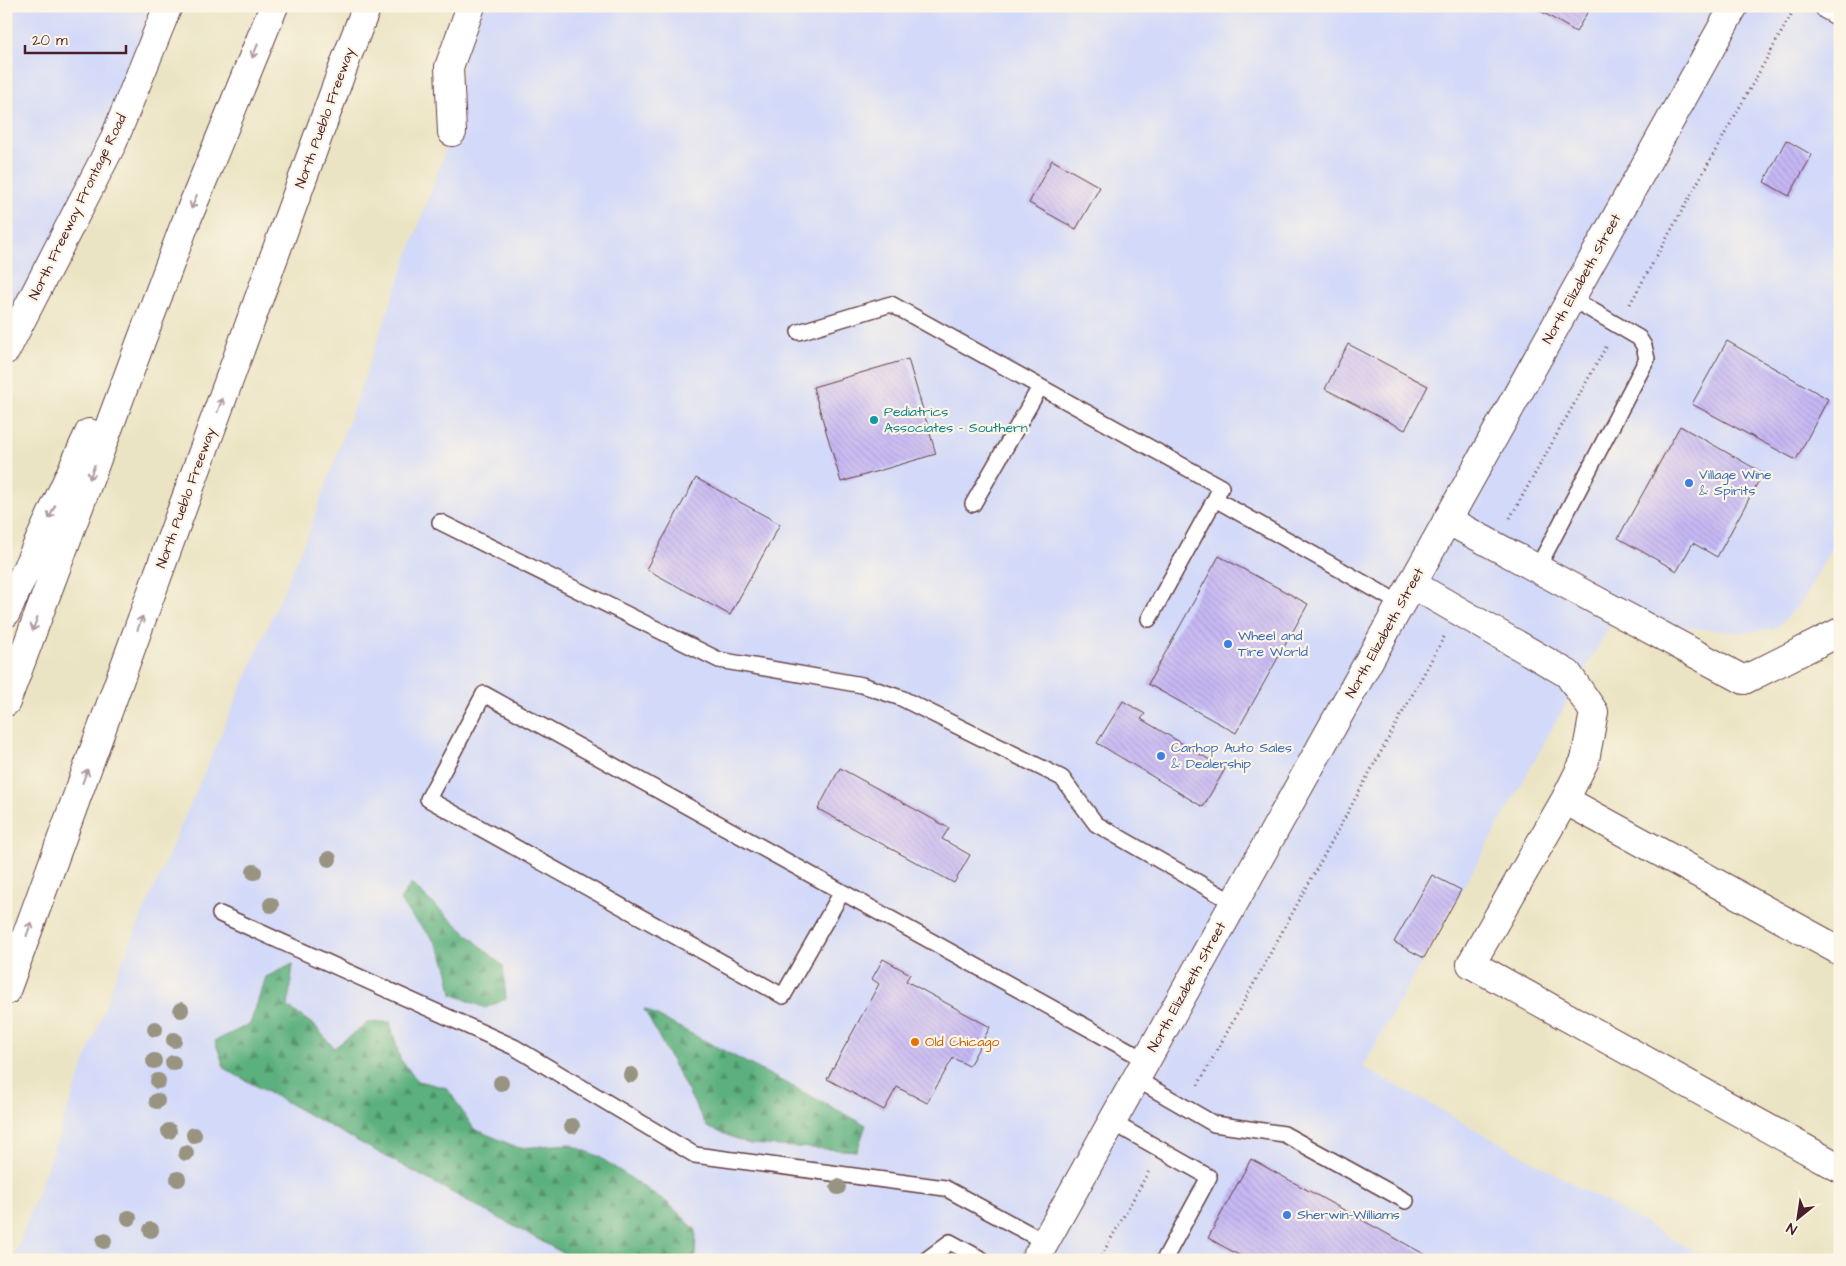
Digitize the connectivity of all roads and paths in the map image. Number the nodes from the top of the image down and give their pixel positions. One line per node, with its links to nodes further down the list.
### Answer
1 (168, 6): 14 (main road, North Freeway Frontage Road)
2 (274, 6): 11 (main road, one-way to 11)
3 (367, 6): 9 (main road, North Pueblo Freeway)
4 (374, 6): 9 (main road)
5 (471, 6): 10 (main road)
6 (1734, 6): 12 (main road, North Elizabeth Street)
7 (1829, 6): 8 (main road)
8 (1840, 12)
9 (347, 57): 31 (main road, North Pueblo Freeway, one-way to 9)
10 (452, 132)
11 (183, 230): 22 (main road, one-way to 22); 25 (main road, one-way to 25)
12 (1571, 298): 18 (main road, North Elizabeth Street); 20 (lane)
13 (799, 332): 15 (lane)
14 (6, 350)
15 (1040, 387): 16 (lane); 17 (lane)
16 (1215, 499): 21 (lane); 23 (lane)
17 (973, 504)
18 (1447, 520): 20 (main road); 21 (main road, North Elizabeth Street)
19 (440, 522): 28 (lane)
20 (1537, 569): 24 (main road)
21 (1406, 594): 26 (main road); 28 (main road, North Elizabeth Street)
22 (6, 613)
23 (1149, 619)
24 (1840, 632)
25 (6, 702)
26 (1565, 800): 30 (main road); 34 (main road)
27 (842, 892): 27 (lane); 32 (lane)
28 (1234, 902): 32 (main road, North Elizabeth Street)
29 (220, 914): 36 (lane)
30 (1840, 951)
31 (6, 991)
32 (1141, 1070): 33 (main road, North Elizabeth Street); 35 (lane)
33 (1112, 1122): 36 (main road, North Elizabeth Street); 39 (lane)
34 (1840, 1168)
35 (1406, 1201)
36 (1040, 1251)
37 (926, 1260): 38 (lane)
38 (983, 1260)
39 (1164, 1260)

